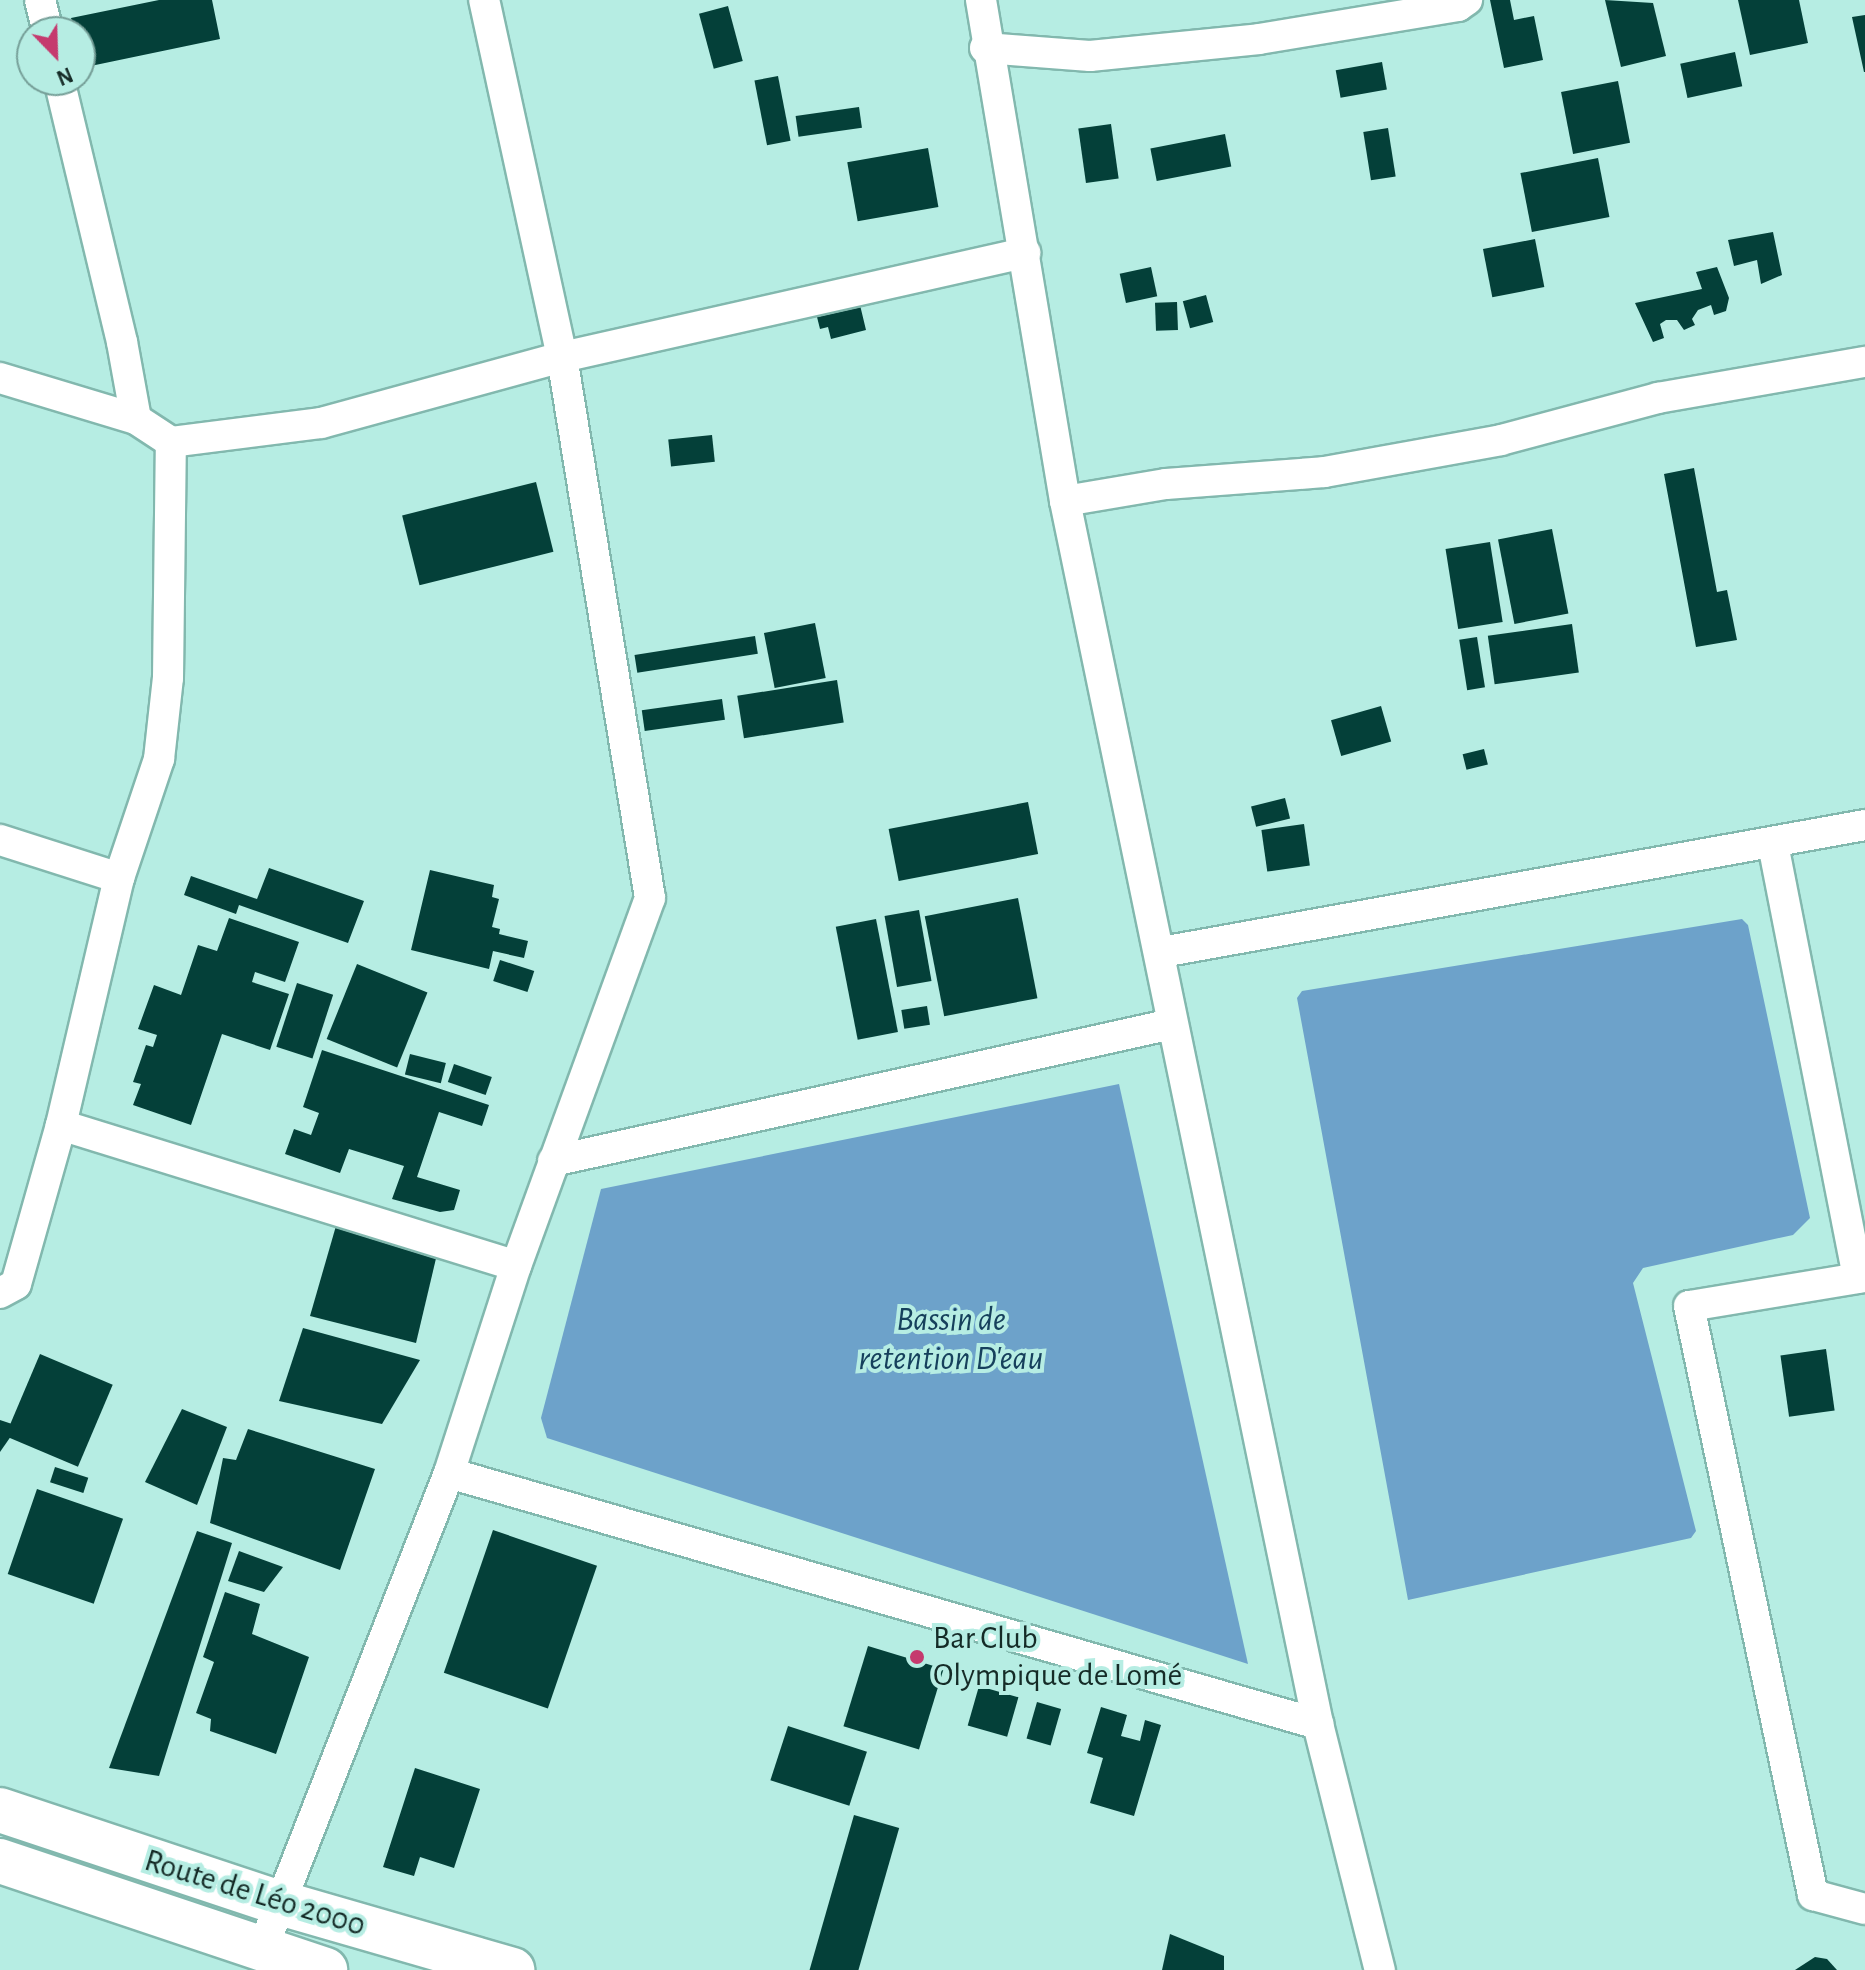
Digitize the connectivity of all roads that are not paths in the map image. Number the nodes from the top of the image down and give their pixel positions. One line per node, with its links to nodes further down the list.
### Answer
1 (484, 0): 7 (street)
2 (981, 0): 4 (street)
3 (1467, 0): 4 (street)
4 (985, 48): 6 (street)
5 (63, 96): 10 (street)
6 (1025, 253): 7 (street); 12 (street)
7 (562, 357): 11 (street); 20 (street)
8 (1865, 362): 12 (street)
9 (0, 378): 10 (street)
10 (136, 419): 11 (street)
11 (171, 442): 16 (street)
12 (1065, 501): 17 (street)
13 (1865, 825): 15 (street)
14 (0, 840): 16 (street)
15 (1773, 844): 17 (street); 22 (street)
16 (119, 878): 19 (street)
17 (1162, 952): 18 (street)
18 (1172, 1024): 20 (street); 25 (street)
19 (61, 1125): 21 (street); 23 (street)
20 (553, 1161): 21 (street)
21 (516, 1266): 24 (street)
22 (1862, 1277): 29 (street)
23 (0, 1293)
24 (449, 1473): 25 (street); 28 (street)
25 (1318, 1724): 33 (street)
26 (0, 1810): 28 (street, Route de Léo 2000)
27 (0, 1861): 30 (street, Route de Léo 2000)
28 (277, 1902): 30 (street); 32 (street, Route de Léo 2000)
29 (1865, 1909)
30 (262, 1950): 31 (street, Route de Léo 2000)
31 (325, 1970)
32 (512, 1970)
33 (1380, 1970)

